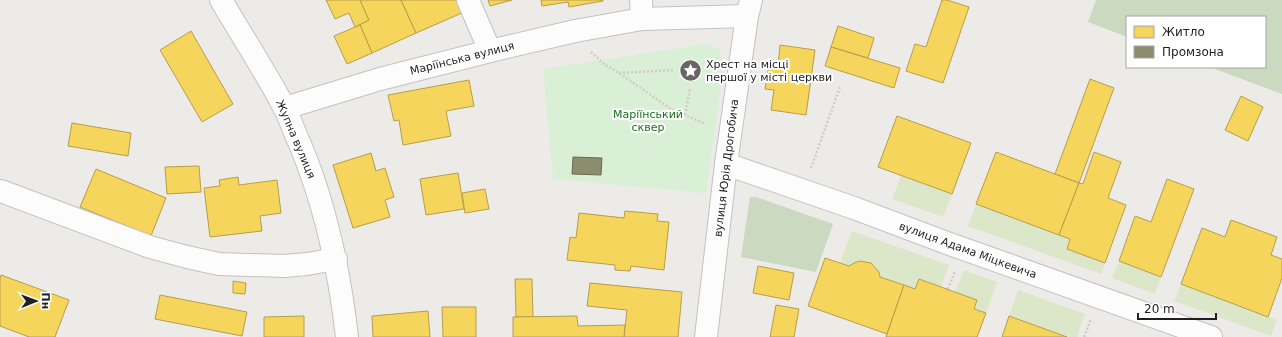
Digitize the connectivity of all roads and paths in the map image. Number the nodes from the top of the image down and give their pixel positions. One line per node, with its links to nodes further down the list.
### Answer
1 (221, 0): 11 (street, Жупна вулиця)
2 (468, 0): 5 (street)
3 (749, 8): 4 (street, Маріїнська вулиця); 14 (street, вулиця Юрія Дрогобича)
4 (641, 10): 5 (street, Маріїнська вулиця)
5 (490, 51): 11 (street, Маріїнська вулиця)
6 (593, 55): 8 (path)
7 (673, 70): 8 (path)
8 (619, 72): 12 (path)
9 (840, 87): 15 (path)
10 (690, 89): 12 (path)
11 (285, 108): 17 (street, Жупна вулиця)
12 (685, 115): 13 (path)
13 (711, 126)
14 (726, 164): 22 (street, вулиця Юрія Дрогобича); 24 (street, вулиця Адама Міцкевича)
15 (810, 172)
16 (1, 191): 17 (street)
17 (336, 259): 21 (street, Жупна вулиця)
18 (956, 268): 19 (path)
19 (948, 289)
20 (1091, 316): 23 (path)
21 (347, 337)
22 (706, 337)
23 (1084, 337)
24 (1211, 337)

